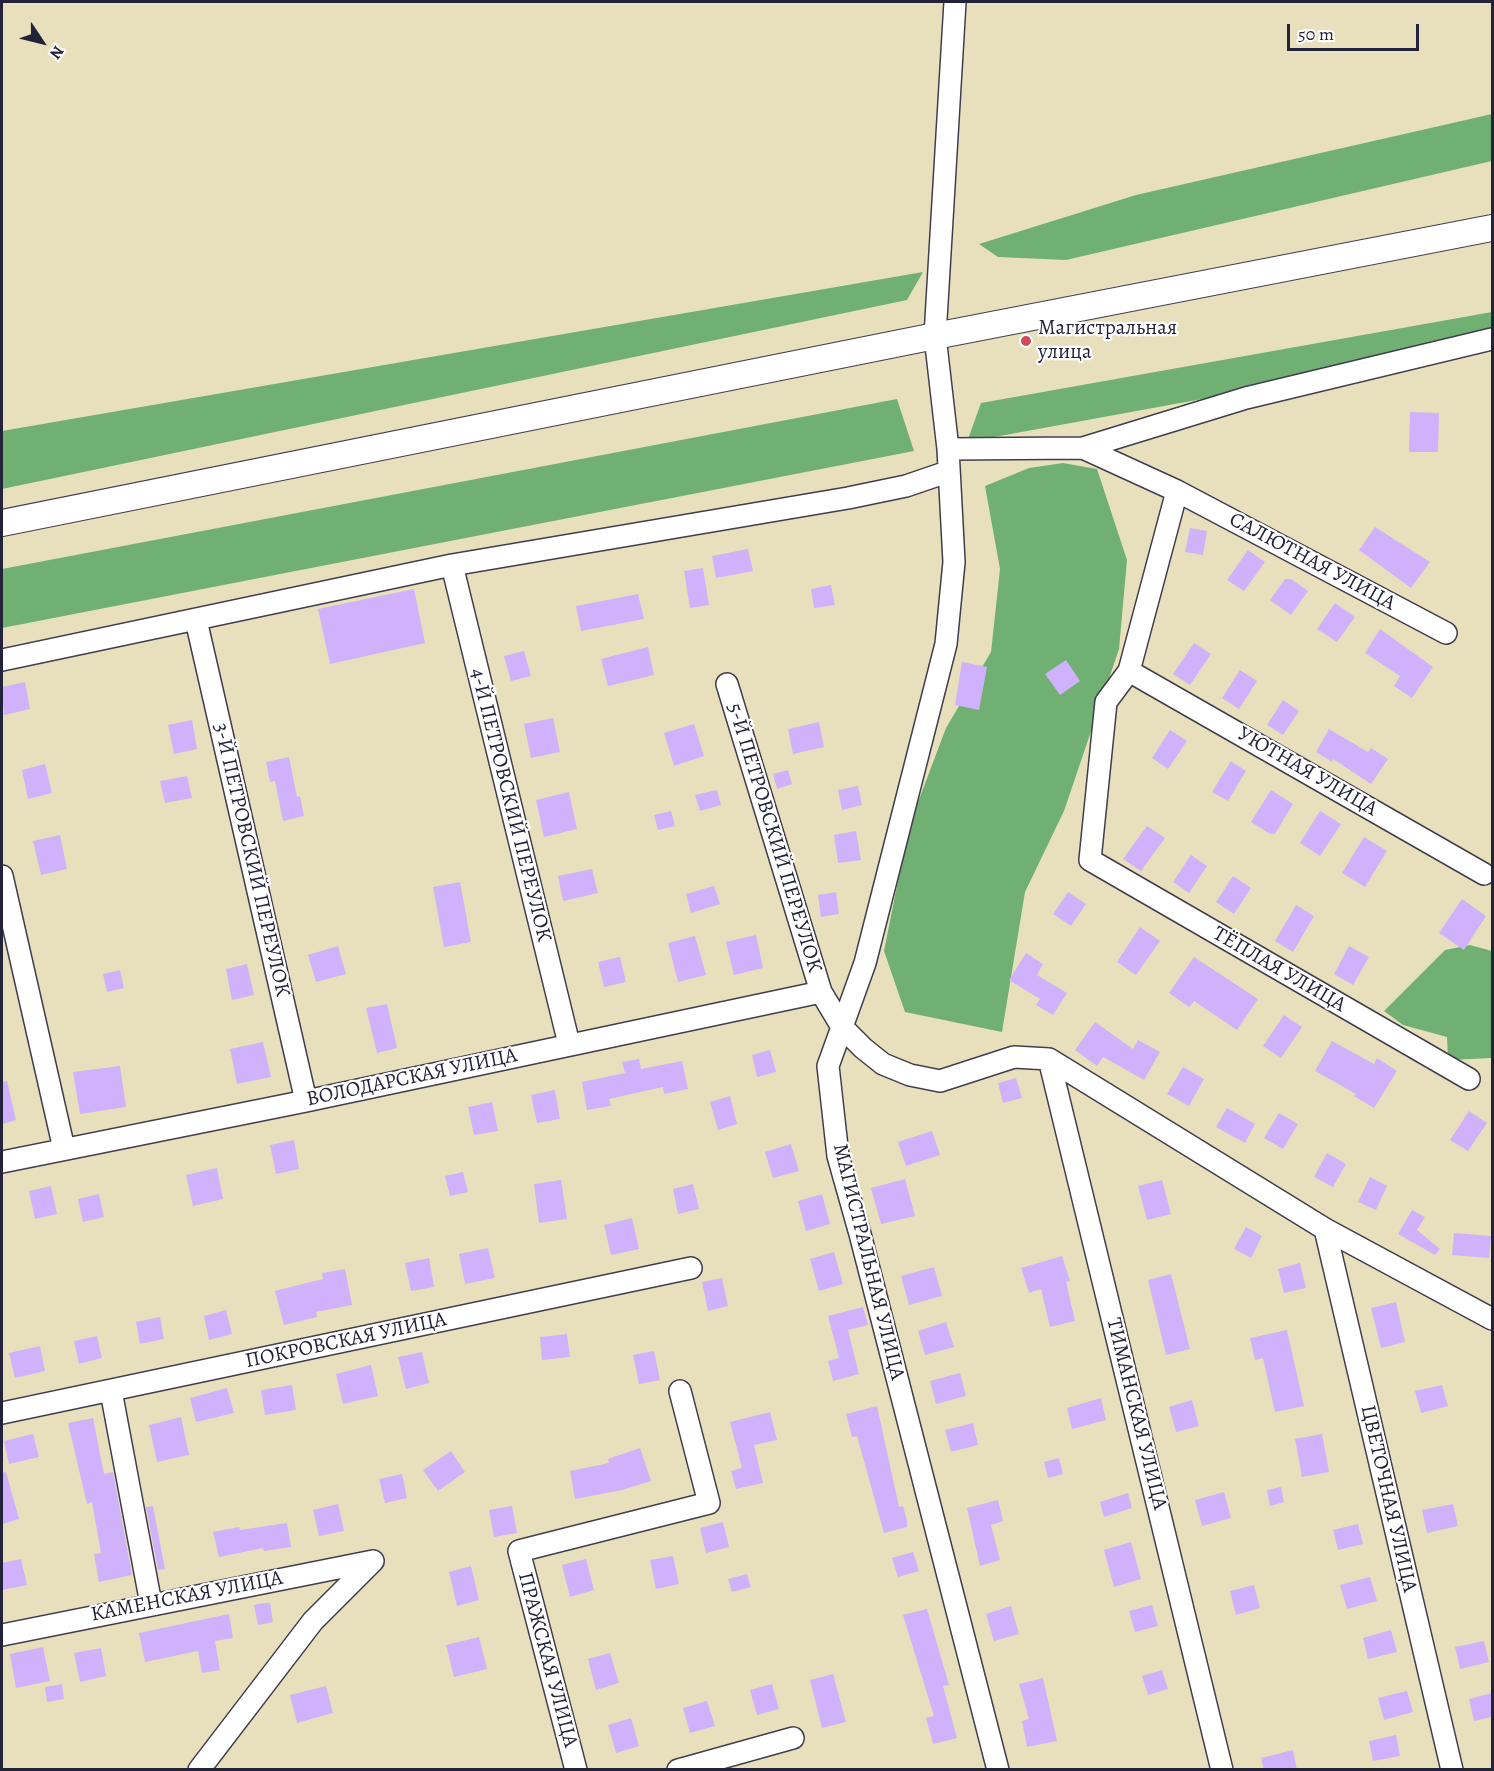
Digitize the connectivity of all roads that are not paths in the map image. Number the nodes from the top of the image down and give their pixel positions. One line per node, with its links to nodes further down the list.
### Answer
1 (955, 2): 3 (street, МАГИСТРАЛЬНАЯ УЛИЦА)
2 (1492, 228): 3 (main road)
3 (935, 336): 6 (street, МАГИСТРАЛЬНАЯ УЛИЦА); 9 (main road)
4 (1492, 339): 5 (street)
5 (1083, 448): 6 (street); 8 (street, САЛЮТНАЯ УЛИЦА)
6 (948, 449): 7 (street, МАГИСТРАЛЬНАЯ УЛИЦА)
7 (947, 472): 10 (street); 19 (street, МАГИСТРАЛЬНАЯ УЛИЦА)
8 (1178, 491): 12 (street, САЛЮТНАЯ УЛИЦА); 14 (street)
9 (2, 523)
10 (452, 565): 11 (street); 20 (street, 4-Й ПЕТРОВСКИЙ ПЕРЕУЛОК)
11 (196, 620): 13 (street); 23 (street, 3-Й ПЕТРОВСКИЙ ПЕРЕУЛОК)
12 (1446, 633)
13 (2, 660)
14 (1129, 670): 16 (street, УЮТНАЯ УЛИЦА); 22 (street, ТЁПЛАЯ УЛИЦА)
15 (727, 684): 18 (street, 5-Й ПЕТРОВСКИЙ ПЕРЕУЛОК)
16 (1484, 874)
17 (2, 876): 24 (street)
18 (821, 992): 19 (street, 5-Й ПЕТРОВСКИЙ ПЕРЕУЛОК); 20 (street, ВОЛОДАРСКАЯ УЛИЦА)
19 (842, 1027): 21 (street, 5-Й ПЕТРОВСКИЙ ПЕРЕУЛОК); 38 (street, МАГИСТРАЛЬНАЯ УЛИЦА)
20 (569, 1044): 23 (street, ВОЛОДАРСКАЯ УЛИЦА)
21 (1049, 1059): 26 (street); 39 (street, ТИМАНСКАЯ УЛИЦА)
22 (1469, 1079)
23 (306, 1101): 24 (street, ВОЛОДАРСКАЯ УЛИЦА)
24 (64, 1149): 25 (street, ВОЛОДАРСКАЯ УЛИЦА)
25 (2, 1162)
26 (1325, 1229): 28 (street); 40 (street, ЦВЕТОЧНАЯ УЛИЦА)
27 (691, 1268): 29 (street, ПОКРОВСКАЯ УЛИЦА)
28 (1492, 1319)
29 (111, 1391): 31 (street, ПОКРОВСКАЯ УЛИЦА); 32 (street)
30 (680, 1391): 36 (street, ПРАЖСКАЯ УЛИЦА)
31 (2, 1413)
32 (151, 1604): 33 (street, КАМЕНСКАЯ УЛИЦА); 35 (street, КАМЕНСКАЯ УЛИЦА)
33 (2, 1635)
34 (793, 1738): 37 (street)
35 (199, 1770)
36 (576, 1770)
37 (678, 1770)
38 (998, 1770)
39 (1222, 1770)
40 (1452, 1770)

